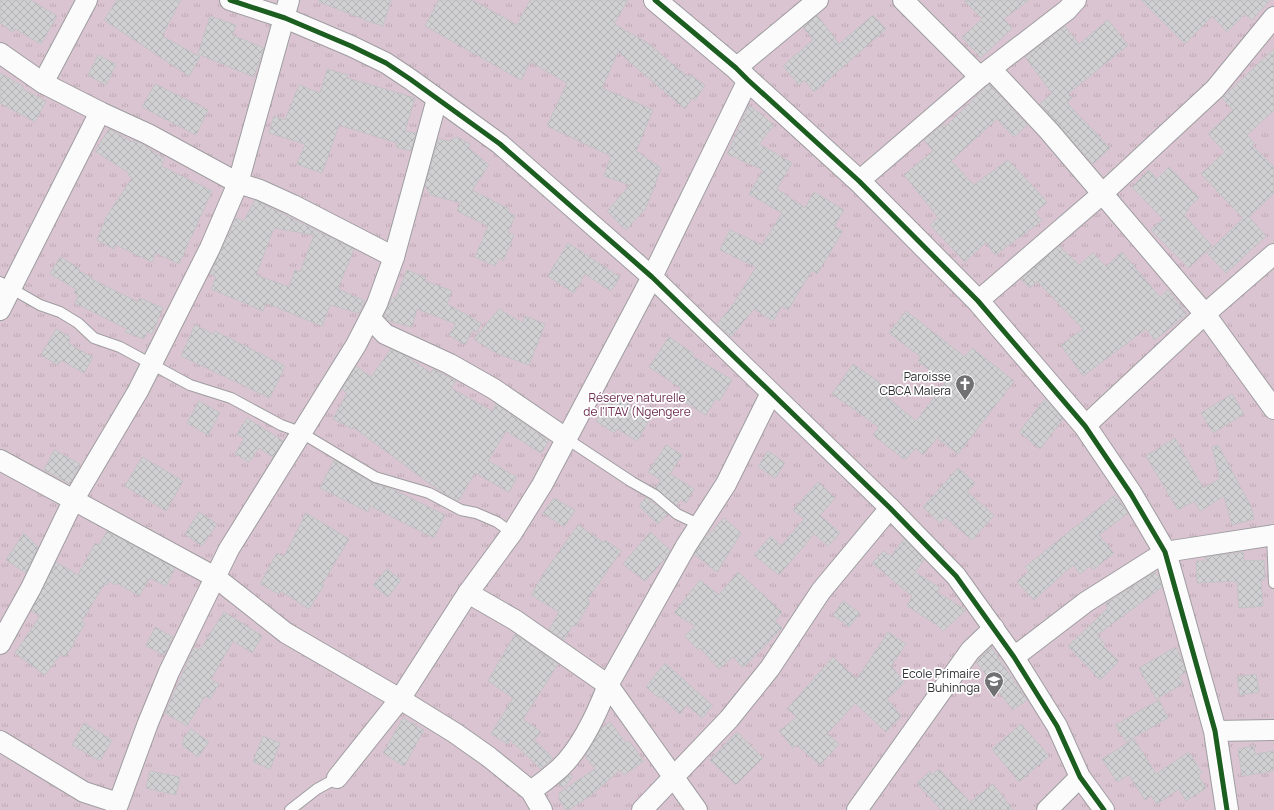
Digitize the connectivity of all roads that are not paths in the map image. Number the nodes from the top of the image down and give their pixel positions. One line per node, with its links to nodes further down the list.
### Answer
1 (87, 0): 12 (street)
2 (230, 0): 7 (street)
3 (655, 0): 11 (street)
4 (818, 0): 11 (street)
5 (903, 0): 10 (street)
6 (1076, 0): 10 (street)
7 (287, 9): 13 (street); 16 (street)
8 (1274, 17): 17 (street)
9 (0, 53): 12 (street)
10 (986, 73): 15 (street); 17 (street)
11 (742, 74): 15 (street); 20 (street)
12 (43, 83): 14 (street)
13 (437, 100): 19 (street); 20 (street)
14 (100, 112): 16 (street); 21 (street)
15 (860, 181): 22 (street)
16 (238, 183): 19 (street); 26 (street)
17 (1102, 194): 22 (street); 24 (street)
18 (1274, 254): 24 (street)
19 (394, 257): 25 (street)
20 (652, 277): 27 (street); 31 (street)
21 (6, 286): 23 (street); 26 (lane)
22 (978, 301): 29 (street)
23 (0, 310)
24 (1205, 314): 28 (street); 29 (street)
25 (370, 318): 30 (street); 31 (street)
26 (152, 363): 30 (lane); 33 (street)
27 (771, 392): 34 (street); 35 (street)
28 (1273, 406)
29 (1086, 426): 38 (street)
30 (300, 432): 36 (lane); 39 (street)
31 (567, 439): 35 (lane); 36 (street)
32 (0, 460): 33 (street)
33 (74, 499): 39 (street); 43 (street)
34 (890, 508): 42 (street); 50 (street)
35 (700, 525): 45 (street)
36 (512, 533): 41 (street)
37 (1273, 535): 38 (street); 40 (lane)
38 (1164, 552): 44 (street); 48 (street)
39 (215, 577): 46 (street); 54 (street)
40 (1274, 583)
41 (468, 594): 45 (street); 46 (street)
42 (994, 628): 44 (street); 58 (street)
43 (0, 644)
44 (1014, 657): 51 (street)
45 (608, 685): 50 (street); 53 (street)
46 (400, 699): 52 (street); 53 (street)
47 (1274, 730): 48 (street)
48 (1215, 731): 61 (street)
49 (0, 741): 54 (street)
50 (674, 776): 56 (street); 57 (street)
51 (1080, 777): 59 (street); 60 (street)
52 (338, 778): 55 (lane)
53 (538, 805)
54 (117, 806)
55 (290, 810)
56 (642, 810)
57 (697, 810)
58 (857, 810)
59 (1047, 810)
60 (1104, 810)
61 (1226, 810)

